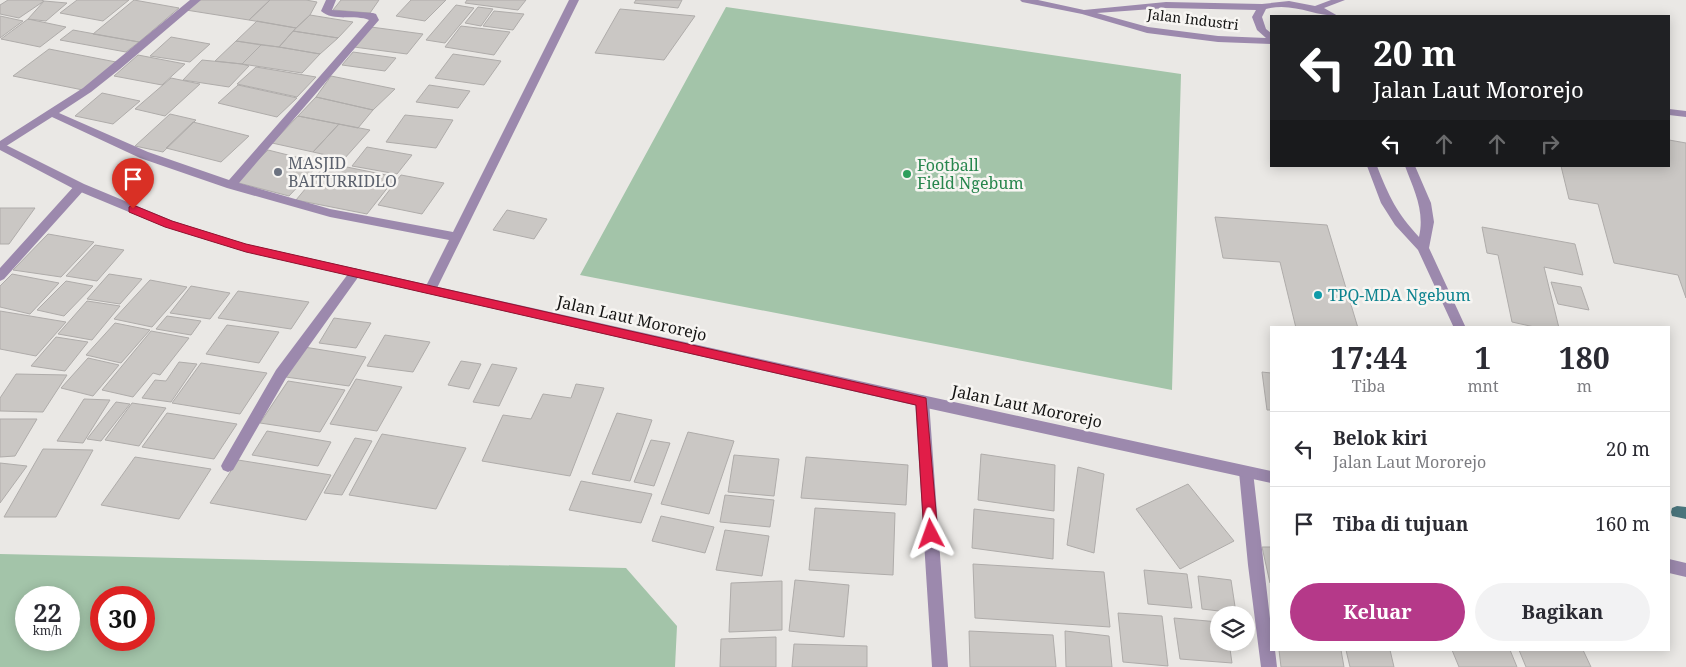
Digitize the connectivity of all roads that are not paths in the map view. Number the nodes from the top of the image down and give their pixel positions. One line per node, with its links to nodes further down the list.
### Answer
1 (196, 0): 13 (street)
2 (331, 0): 18 (street)
3 (574, 0): 20 (street)
4 (1024, 0): 8 (street, Jalan Industri)
5 (1340, 0): 7 (street)
6 (1262, 7): 7 (street, Jalan Industri); 8 (street, Jalan Industri); 10 (street, Jalan Industri)
7 (1319, 7): 9 (street, Jalan Industri)
8 (1083, 12): 11 (street, Jalan Industri)
9 (1332, 15)
10 (1270, 36)
11 (1270, 41)
12 (1670, 112): 14 (street)
13 (53, 114): 15 (street); 18 (street)
14 (1686, 114)
15 (0, 146): 19 (street, Jalan Laut Mororejo)
16 (1372, 167): 21 (street)
17 (1410, 167): 21 (street)
18 (231, 185): 20 (street)
19 (80, 187): 22 (street, Jalan Laut Mororejo); 23 (street)
20 (456, 237): 24 (street)
21 (1423, 248): 25 (street)
22 (355, 273): 24 (street, Jalan Laut Mororejo); 27 (street)
23 (0, 276)
24 (430, 290): 26 (street, Jalan Laut Mororejo)
25 (1459, 326)
26 (922, 402): 28 (street, Jalan Laut Mororejo); 32 (street)
27 (228, 466)
28 (1246, 472): 29 (street, Jalan Laut Mororejo); 33 (street)
29 (1270, 477)
30 (1670, 566): 31 (street)
31 (1686, 570)
32 (940, 667)
33 (1269, 667)

